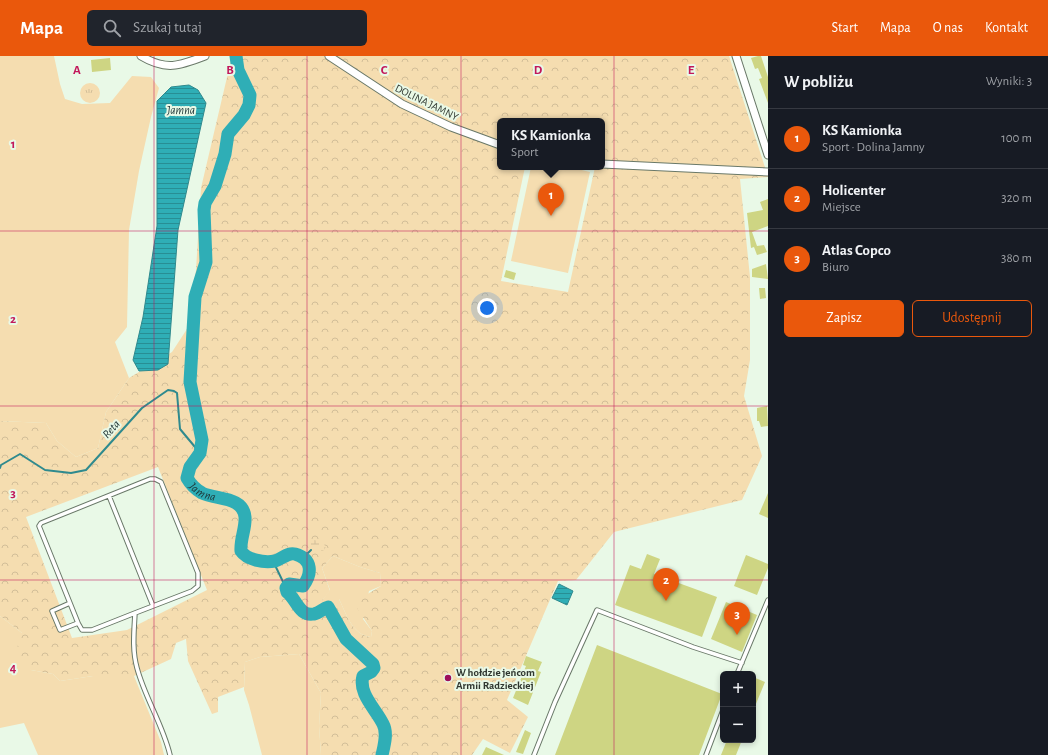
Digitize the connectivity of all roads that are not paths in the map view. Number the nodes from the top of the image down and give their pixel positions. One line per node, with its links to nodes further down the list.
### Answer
1 (141, 56): 2 (street)
2 (205, 56)
3 (329, 56): 5 (street, DOLINA JAMNY)
4 (736, 56): 6 (street)
5 (497, 144)
6 (768, 155)
7 (605, 164): 8 (street)
8 (768, 172)
9 (109, 496): 11 (lane); 12 (lane); 12 (lane)
10 (768, 600): 15 (lane)
11 (70, 603): 14 (lane); 14 (lane)
12 (153, 606): 13 (lane)
13 (135, 613): 14 (lane); 18 (lane)
14 (78, 622)
15 (742, 663): 16 (lane); 19 (lane)
16 (738, 671)
17 (720, 718): 20 (lane)
18 (170, 755)
19 (534, 755)
20 (706, 755)

